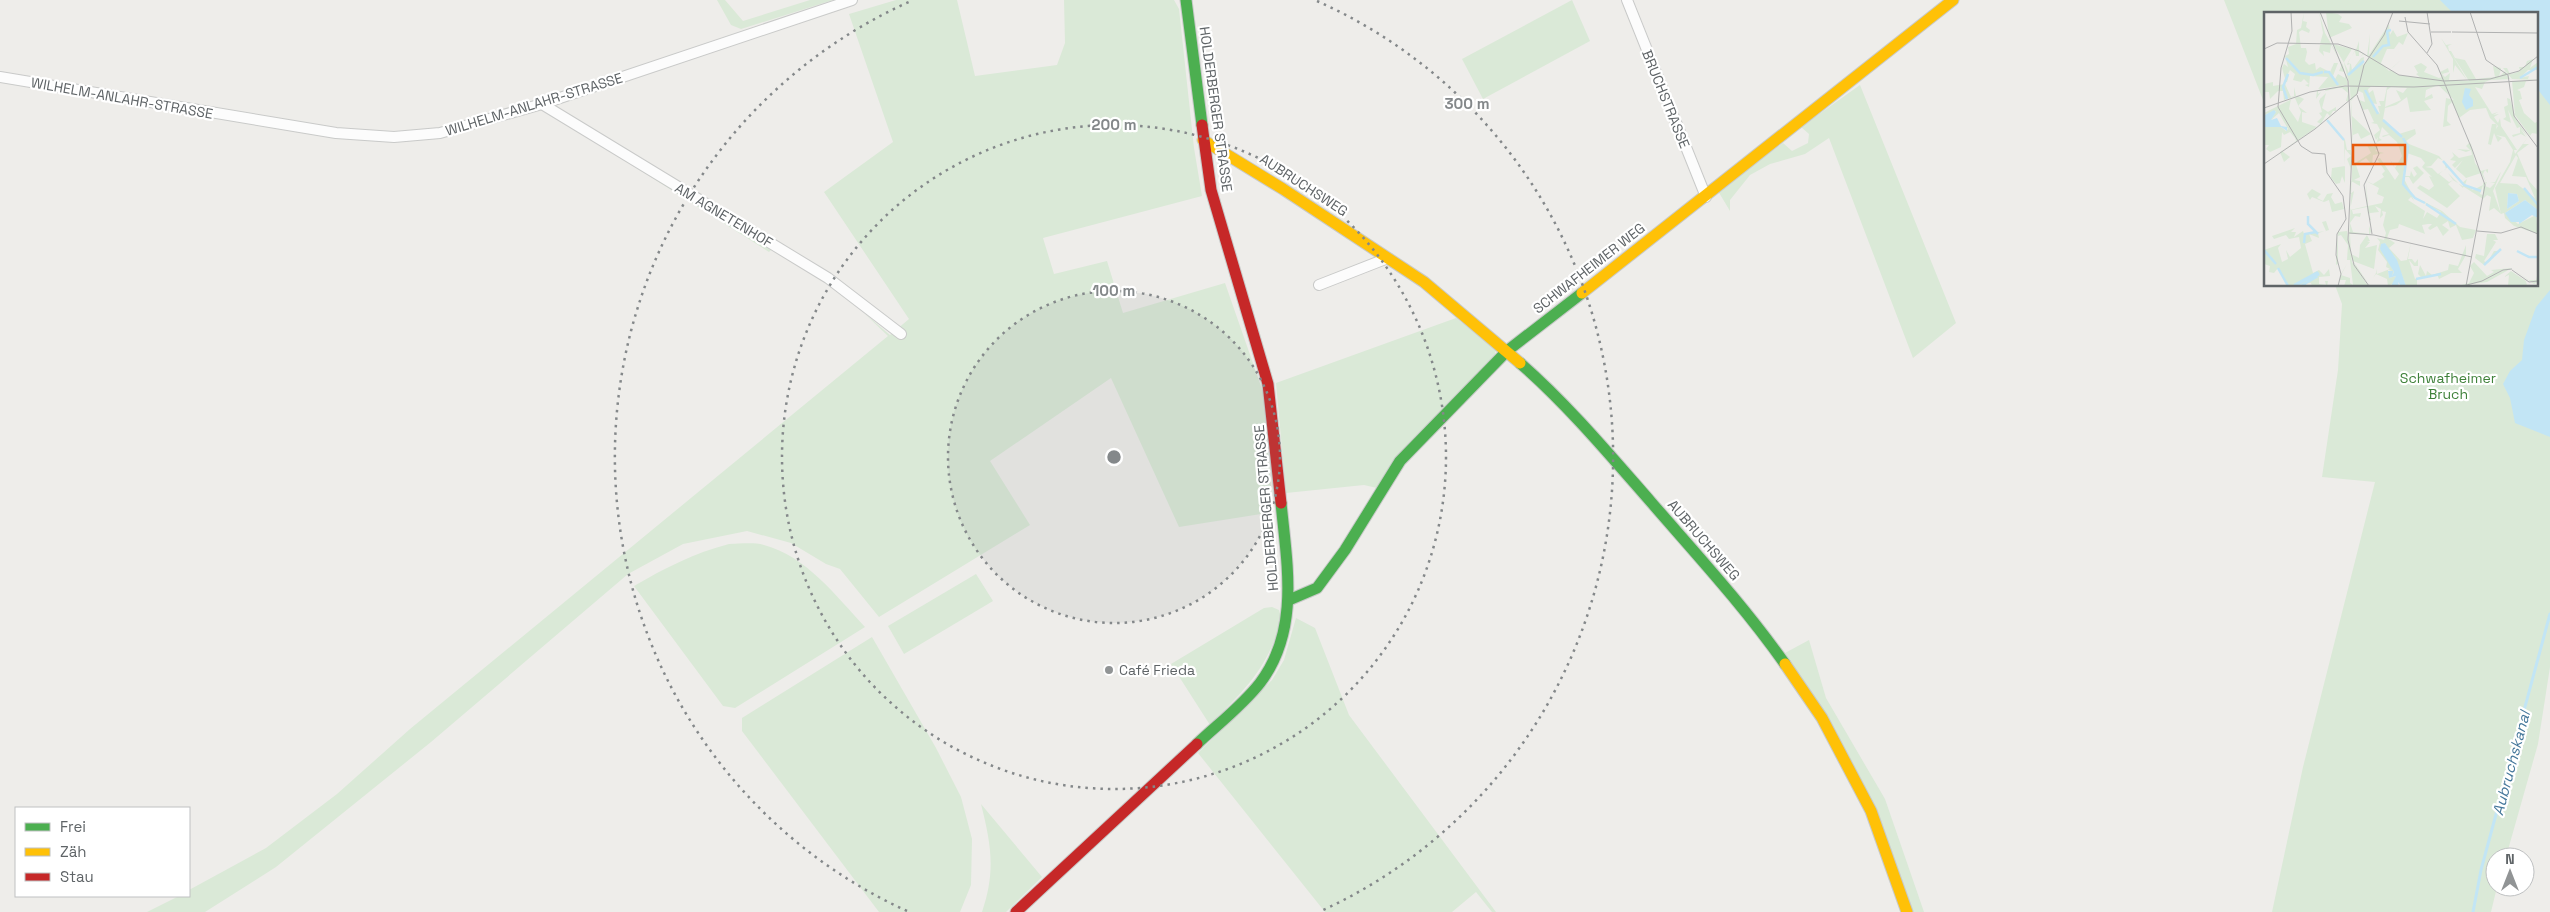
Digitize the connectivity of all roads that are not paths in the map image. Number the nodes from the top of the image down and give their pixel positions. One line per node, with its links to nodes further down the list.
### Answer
1 (852, 0): 6 (street, WILHELM-ANLAHR-STRASSE)
2 (1186, 0): 7 (street, HOLDERBERGER STRASSE)
3 (1627, 0): 8 (street, BRUCHSTRASSE)
4 (1953, 0): 8 (street, SCHWAFHEIMER WEG)
5 (0, 77): 6 (street, WILHELM-ANLAHR-STRASSE)
6 (542, 104): 11 (street, AM AGNETENHOF)
7 (1203, 140): 9 (street, AUBRUCHSWEG); 13 (street, HOLDERBERGER STRASSE)
8 (1706, 198): 12 (street, SCHWAFHEIMER WEG)
9 (1388, 258): 10 (street); 12 (street, AUBRUCHSWEG)
10 (1319, 285)
11 (901, 334)
12 (1507, 350): 13 (street, SCHWAFHEIMER WEG); 15 (street, AUBRUCHSWEG)
13 (1289, 600): 14 (street, HOLDERBERGER STRASSE)
14 (1016, 912)
15 (1907, 912)

